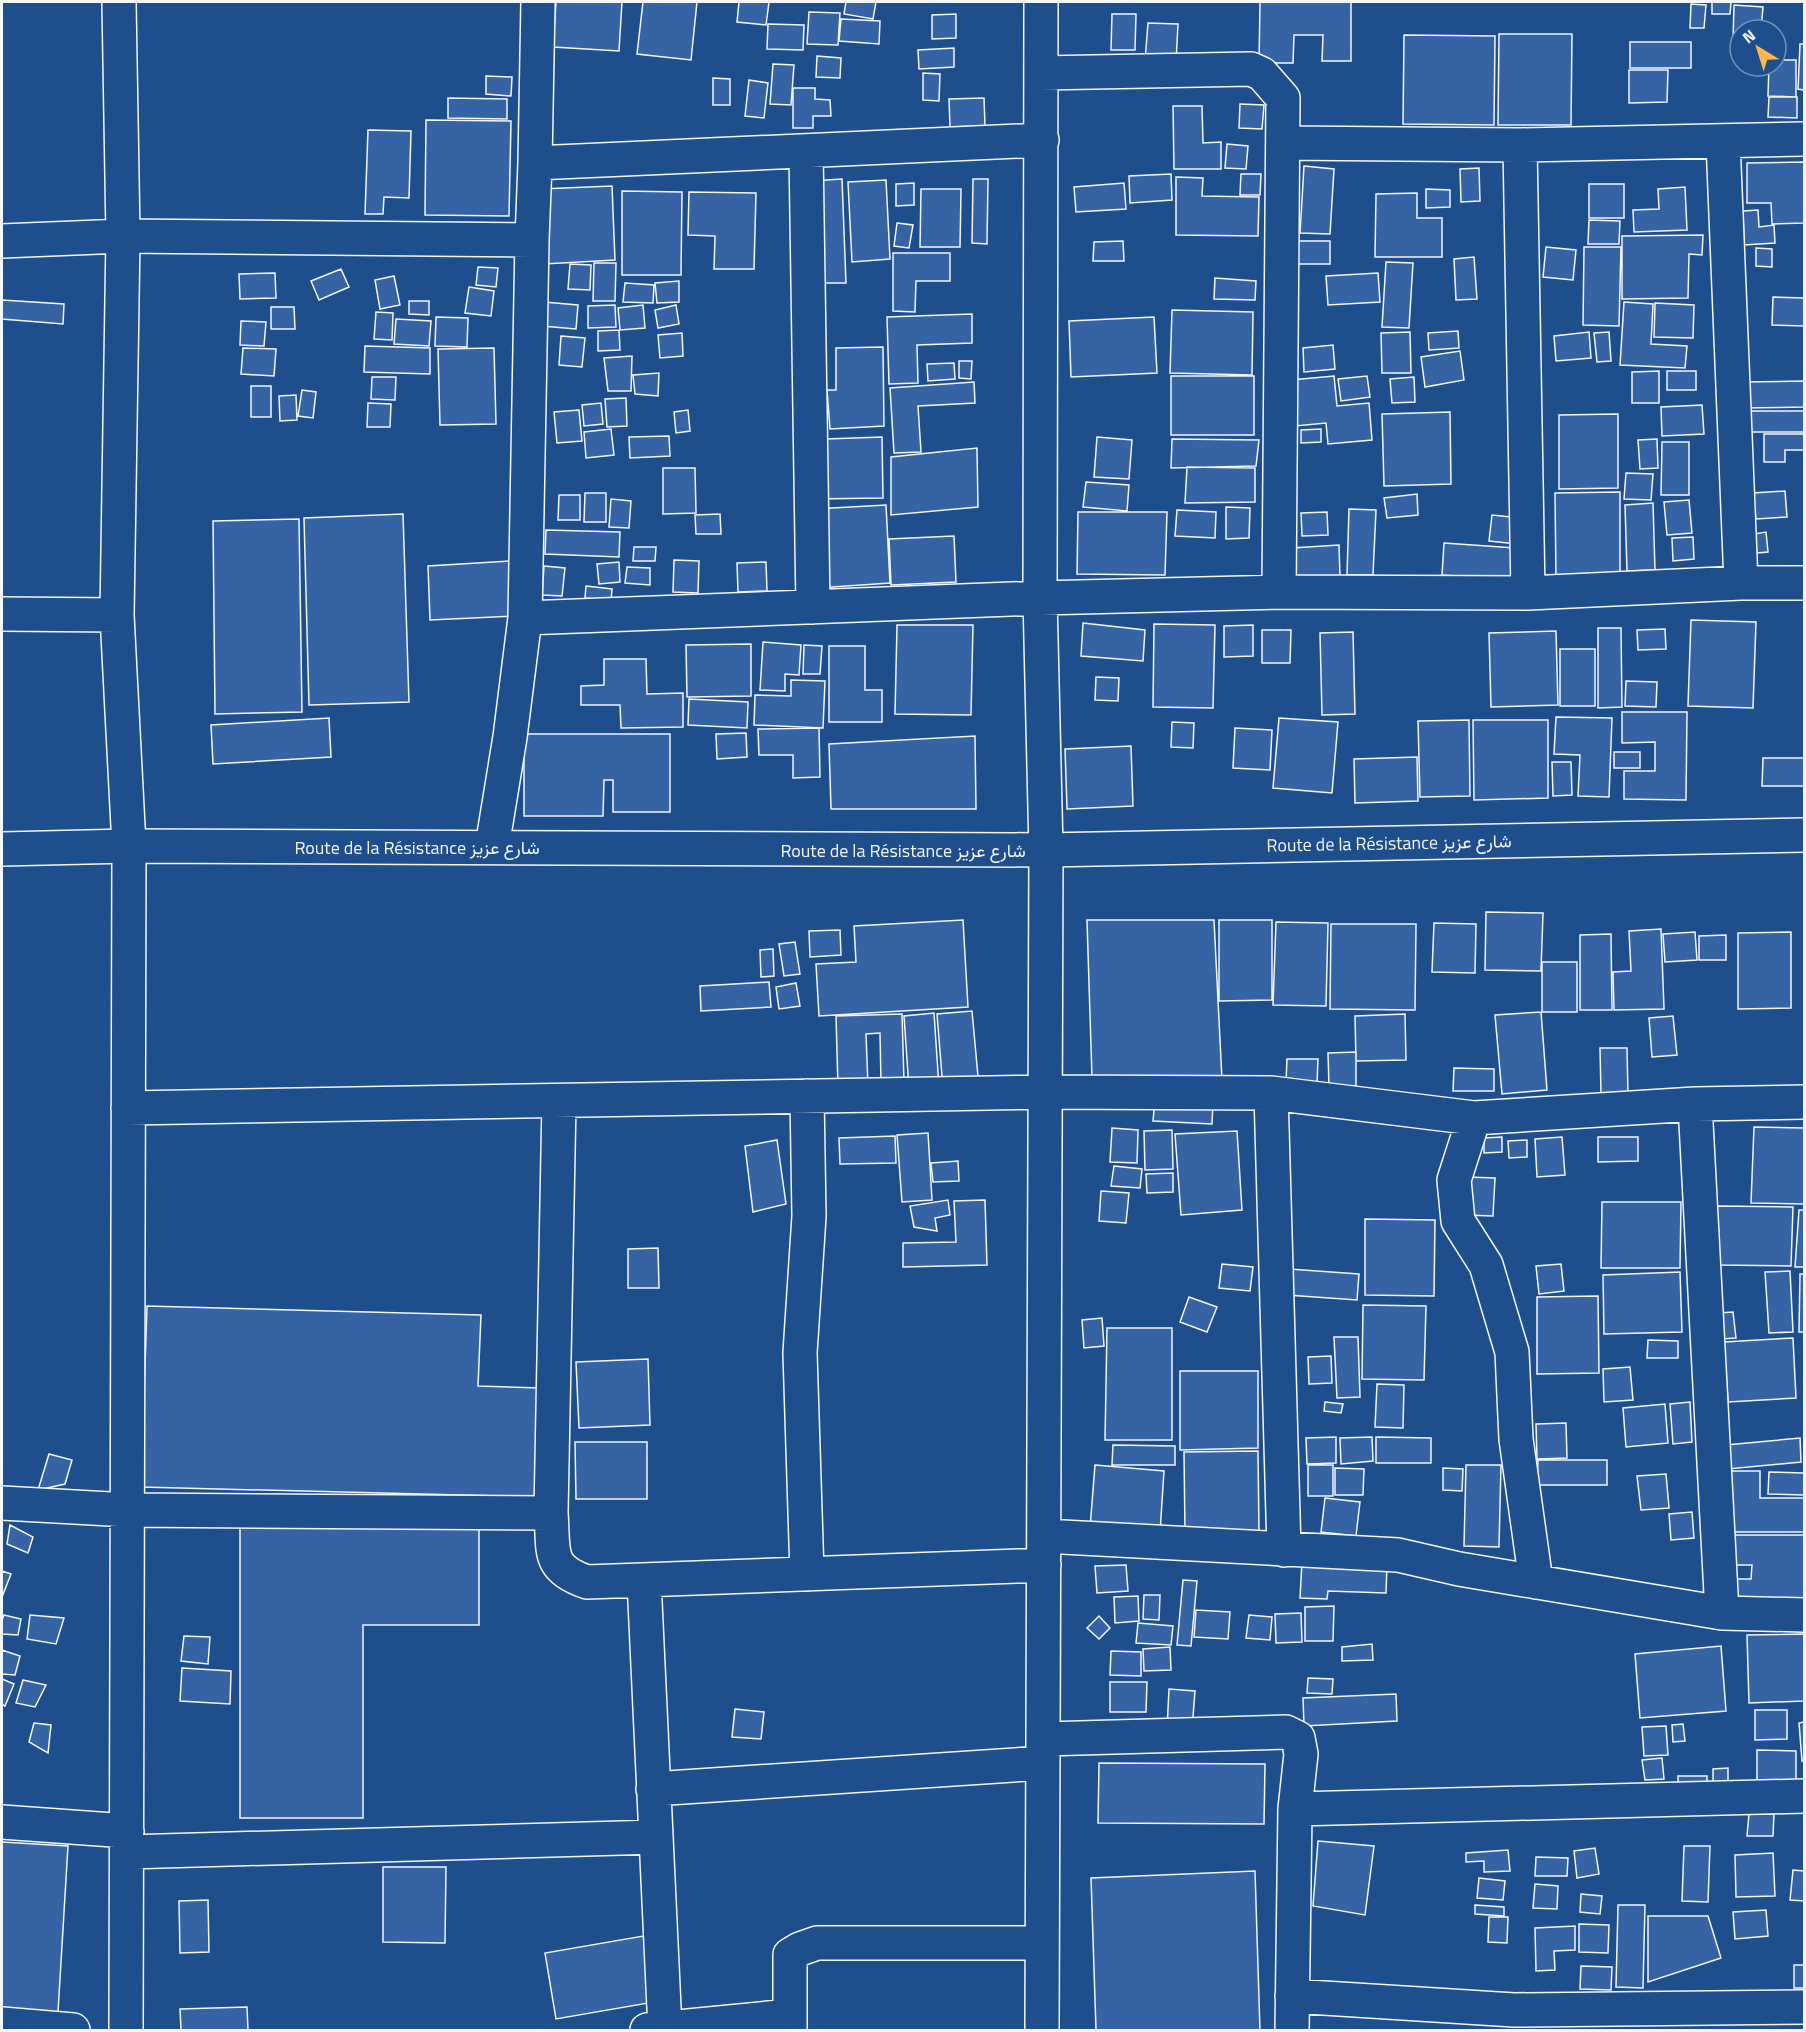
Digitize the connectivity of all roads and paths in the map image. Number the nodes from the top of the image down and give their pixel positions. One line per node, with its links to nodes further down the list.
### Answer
1 (119, 2): 12 (street)
2 (538, 2): 11 (street)
3 (1041, 2): 4 (street)
4 (1041, 73): 6 (street); 8 (street)
5 (1804, 139): 7 (street)
6 (1042, 140): 10 (street); 19 (street)
7 (1723, 141): 9 (street); 16 (street)
8 (1283, 143): 9 (street); 17 (street)
9 (1520, 145): 18 (street)
10 (806, 151): 11 (street); 20 (street)
11 (535, 164): 13 (street)
12 (123, 236): 13 (street); 14 (street); 22 (street)
13 (532, 240): 23 (street)
14 (2, 241)
15 (1804, 583): 16 (street)
16 (1741, 584): 18 (street)
17 (1279, 592): 18 (street); 19 (street)
18 (1528, 593)
19 (1040, 598): 20 (street); 28 (street)
20 (813, 607): 23 (street)
21 (2, 614): 22 (street)
22 (117, 615): 25 (street)
23 (525, 618): 26 (street)
24 (1804, 835): 28 (street, Route de la Résistance شارع عزيز)
25 (129, 846): 26 (street, Route de la Résistance شارع عزيز); 27 (street, Route de la Résistance شارع عزيز); 35 (street)
26 (492, 847): 28 (street, Route de la Résistance شارع عزيز)
27 (2, 849)
28 (1046, 850): 29 (street)
29 (1045, 1092): 30 (street); 31 (street); 40 (street)
30 (1271, 1093): 36 (street); 41 (street)
31 (807, 1096): 32 (street); 42 (street)
32 (559, 1101): 35 (street); 39 (street)
33 (1804, 1102): 34 (street)
34 (1695, 1104): 36 (street); 45 (street)
35 (129, 1108): 38 (street)
36 (1474, 1118): 44 (street)
37 (2, 1503): 38 (street)
38 (128, 1510): 39 (street); 53 (street)
39 (551, 1513): 43 (street)
40 (1044, 1550): 41 (street); 42 (street); 47 (street)
41 (1284, 1550): 44 (street)
42 (807, 1574): 43 (street)
43 (644, 1580): 48 (street)
44 (1536, 1582): 45 (street)
45 (1722, 1613): 46 (street)
46 (1804, 1615)
47 (1043, 1751): 48 (street); 50 (street); 54 (street)
48 (653, 1790): 52 (street)
49 (1804, 1796): 50 (street)
50 (1295, 1809): 55 (street)
51 (2, 1822): 53 (street)
52 (656, 1837): 53 (street); 61 (street)
53 (127, 1841): 63 (street)
54 (1042, 1943): 59 (street); 64 (street)
55 (1292, 1996): 58 (street); 65 (street)
56 (1804, 2007): 57 (street)
57 (1724, 2018): 58 (street)
58 (1514, 2020)
59 (790, 2023): 61 (street)
60 (2, 2024): 62 (street)
61 (656, 2030)
62 (73, 2031)
63 (126, 2031)
64 (1042, 2031)
65 (1292, 2031)

